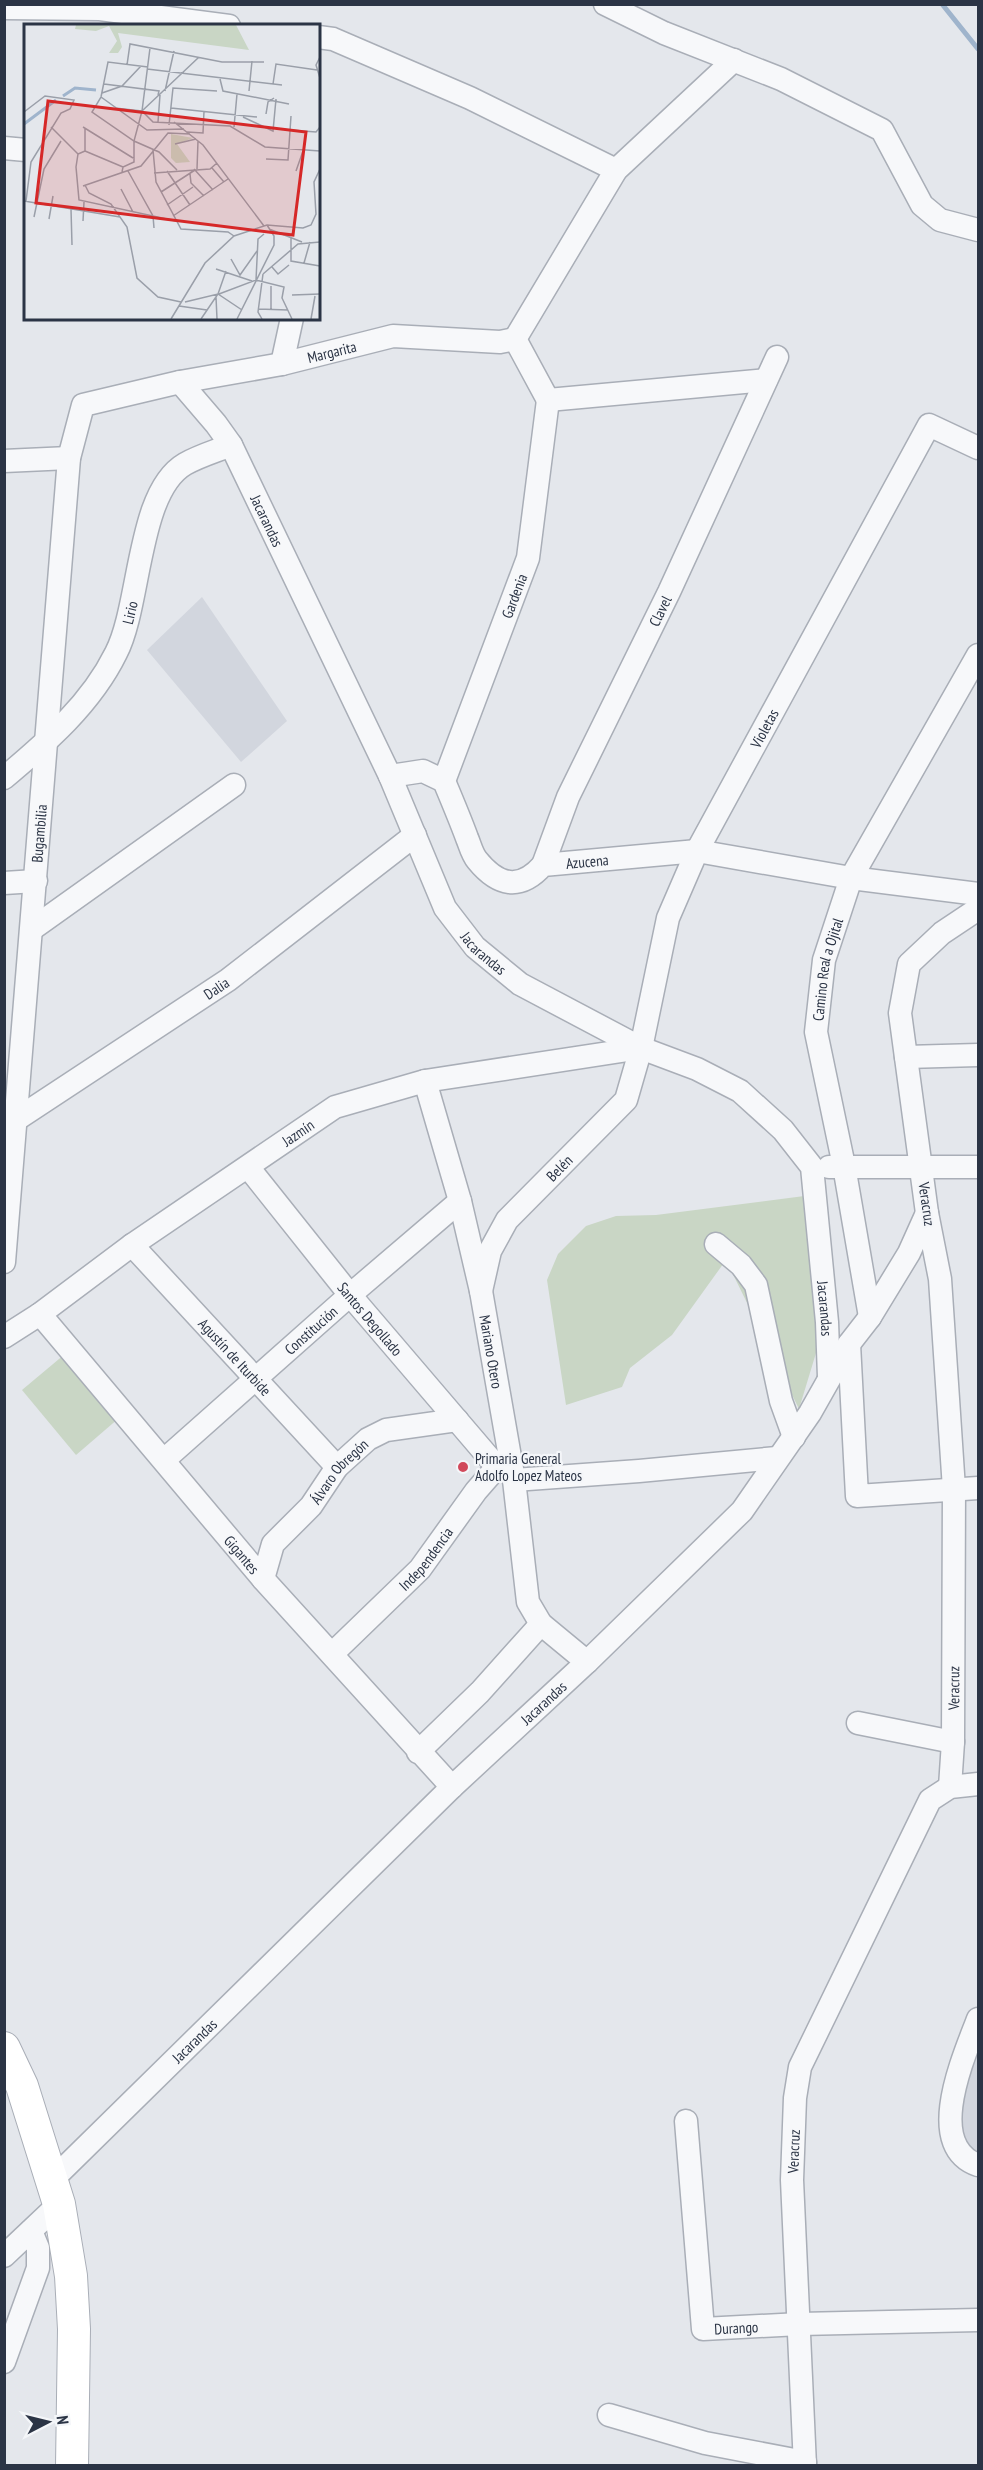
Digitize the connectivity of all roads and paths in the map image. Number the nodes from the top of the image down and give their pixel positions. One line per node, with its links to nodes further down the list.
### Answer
1 (605, 4): 5 (street)
2 (4, 8): 3 (street)
3 (214, 24)
4 (320, 37): 8 (street)
5 (734, 60): 8 (street); 9 (street)
6 (4, 148): 7 (street)
7 (24, 150)
8 (616, 170): 11 (street)
9 (978, 230)
10 (292, 320): 13 (street)
11 (515, 339): 13 (street, Margarita); 16 (street)
12 (777, 357): 14 (street, Clavel)
13 (282, 364): 15 (street, Margarita)
14 (766, 380): 16 (street); 30 (street, Clavel)
15 (180, 382): 17 (street, Margarita); 18 (street, Jacarandas)
16 (548, 400): 26 (street, Gardenia)
17 (83, 405): 20 (street, Bugambilia)
18 (231, 445): 23 (street, Lirio); 24 (street, Jacarandas)
19 (978, 448): 29 (street, Violetas)
20 (69, 458): 21 (street); 23 (street, Bugambilia)
21 (4, 461)
22 (978, 655): 31 (street, Camino Real a Ojital)
23 (45, 744): 25 (street, Lirio); 32 (street, Bugambilia)
24 (390, 776): 26 (street); 28 (street, Jacarandas)
25 (4, 778)
26 (444, 781): 30 (street)
27 (234, 785): 36 (street)
28 (415, 835): 37 (street, Jacarandas); 41 (street, Dalia)
29 (698, 851): 30 (street, Azucena); 31 (street, Azucena); 37 (street, Violetas)
30 (543, 865)
31 (851, 878): 34 (street, Azucena); 42 (street, Camino Real a Ojital)
32 (36, 881): 33 (street); 36 (street, Bugambilia)
33 (4, 883)
34 (978, 894)
35 (978, 909): 39 (street, Veracruz)
36 (32, 929): 41 (street, Bugambilia)
37 (641, 1048): 40 (street, Jazmín); 45 (street, Jacarandas); 52 (street, Belén)
38 (978, 1055): 39 (street)
39 (906, 1057): 43 (street, Veracruz)
40 (426, 1081): 44 (street, Jazmín); 47 (street, Mariano Otero)
41 (10, 1121): 51 (street, Bugambilia)
42 (844, 1166): 43 (street); 45 (street); 55 (street, Camino Real a Ojital)
43 (921, 1166): 46 (street); 48 (street, Veracruz)
44 (248, 1167): 50 (street, Jazmín); 53 (street, Santos Degollado)
45 (813, 1167): 58 (street, Jacarandas)
46 (978, 1167)
47 (460, 1202): 52 (street, Mariano Otero); 53 (street, Constitución)
48 (927, 1213): 55 (street); 67 (street, Veracruz)
49 (716, 1244): 61 (street)
50 (132, 1245): 54 (street, Jazmín); 59 (street, Agustín de Iturbide)
51 (4, 1262)
52 (480, 1291): 65 (street, Mariano Otero)
53 (350, 1295): 59 (street, Constitución); 60 (street, Santos Degollado)
54 (40, 1314): 56 (street, Jazmín); 63 (street, Gigantes)
55 (870, 1317): 57 (street)
56 (4, 1337)
57 (849, 1344): 58 (street); 67 (street)
58 (829, 1377): 61 (street, Jacarandas)
59 (255, 1379): 63 (street, Constitución); 64 (street, Agustín de Iturbide)
60 (457, 1420): 64 (street, Álvaro Obregón); 65 (street, Santos Degollado)
61 (794, 1437): 62 (street, Jacarandas)
62 (777, 1458): 65 (street); 71 (street, Jacarandas)
63 (164, 1460): 68 (street, Gigantes)
64 (338, 1467): 68 (street, Álvaro Obregón)
65 (507, 1468): 69 (street, Mariano Otero); 70 (street, Independencia)
66 (978, 1488): 67 (street)
67 (954, 1489): 73 (street, Veracruz)
68 (263, 1579): 70 (street, Gigantes)
69 (541, 1624): 71 (street, Mariano Otero); 74 (street)
70 (332, 1654): 74 (street, Gigantes)
71 (586, 1662): 76 (street, Jacarandas)
72 (858, 1723): 73 (street)
73 (953, 1742): 77 (street, Veracruz)
74 (418, 1752): 76 (street, Gigantes)
75 (978, 1784): 77 (street)
76 (452, 1787): 82 (street, Jacarandas)
77 (950, 1787): 86 (street, Veracruz)
78 (978, 2019): 81 (street)
79 (4, 2048): 82 (main road)
80 (686, 2121): 86 (street, Durango)
81 (978, 2164)
82 (54, 2193): 83 (street, Jacarandas); 90 (main road)
83 (31, 2231): 84 (street, Jacarandas); 87 (street)
84 (4, 2256)
85 (978, 2320): 86 (street, Durango)
86 (801, 2324): 89 (street, Veracruz)
87 (4, 2362)
88 (609, 2415): 89 (street)
89 (805, 2464)
90 (72, 2466)

